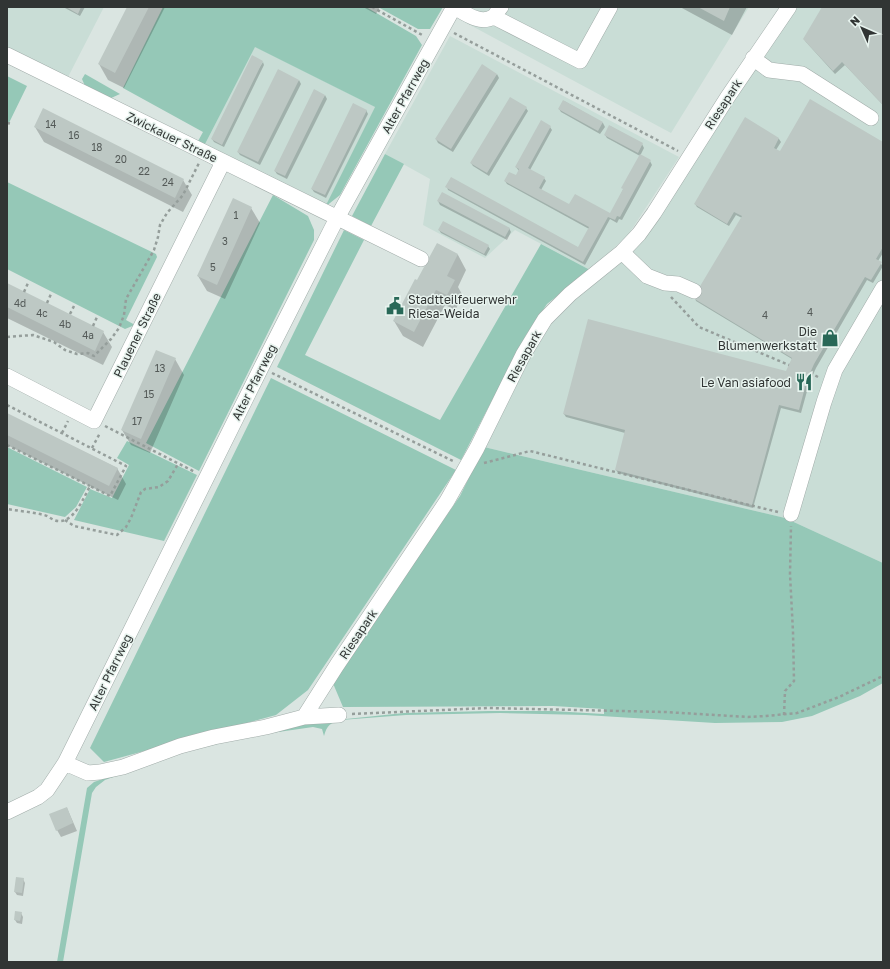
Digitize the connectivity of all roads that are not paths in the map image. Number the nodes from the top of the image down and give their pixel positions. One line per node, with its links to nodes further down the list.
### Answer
1 (454, 7): 4 (street); 9 (street, Alter Pfarrweg)
2 (610, 7): 4 (street)
3 (789, 7): 6 (street, Riesapark)
4 (497, 12)
5 (7, 55): 8 (street, Zwickauer Straße)
6 (753, 58): 7 (street); 10 (street, Riesapark)
7 (870, 118)
8 (223, 162): 9 (street, Zwickauer Straße); 14 (street, Plauener Straße)
9 (337, 218): 11 (street, Zwickauer Straße); 18 (street, Alter Pfarrweg)
10 (622, 252): 13 (street); 17 (street, Riesapark)
11 (420, 259)
12 (883, 288): 15 (street)
13 (694, 291)
14 (7, 376)
15 (791, 514)
16 (339, 715): 17 (street)
17 (304, 717): 18 (street)
18 (65, 763): 19 (street, Alter Pfarrweg)
19 (7, 812)

